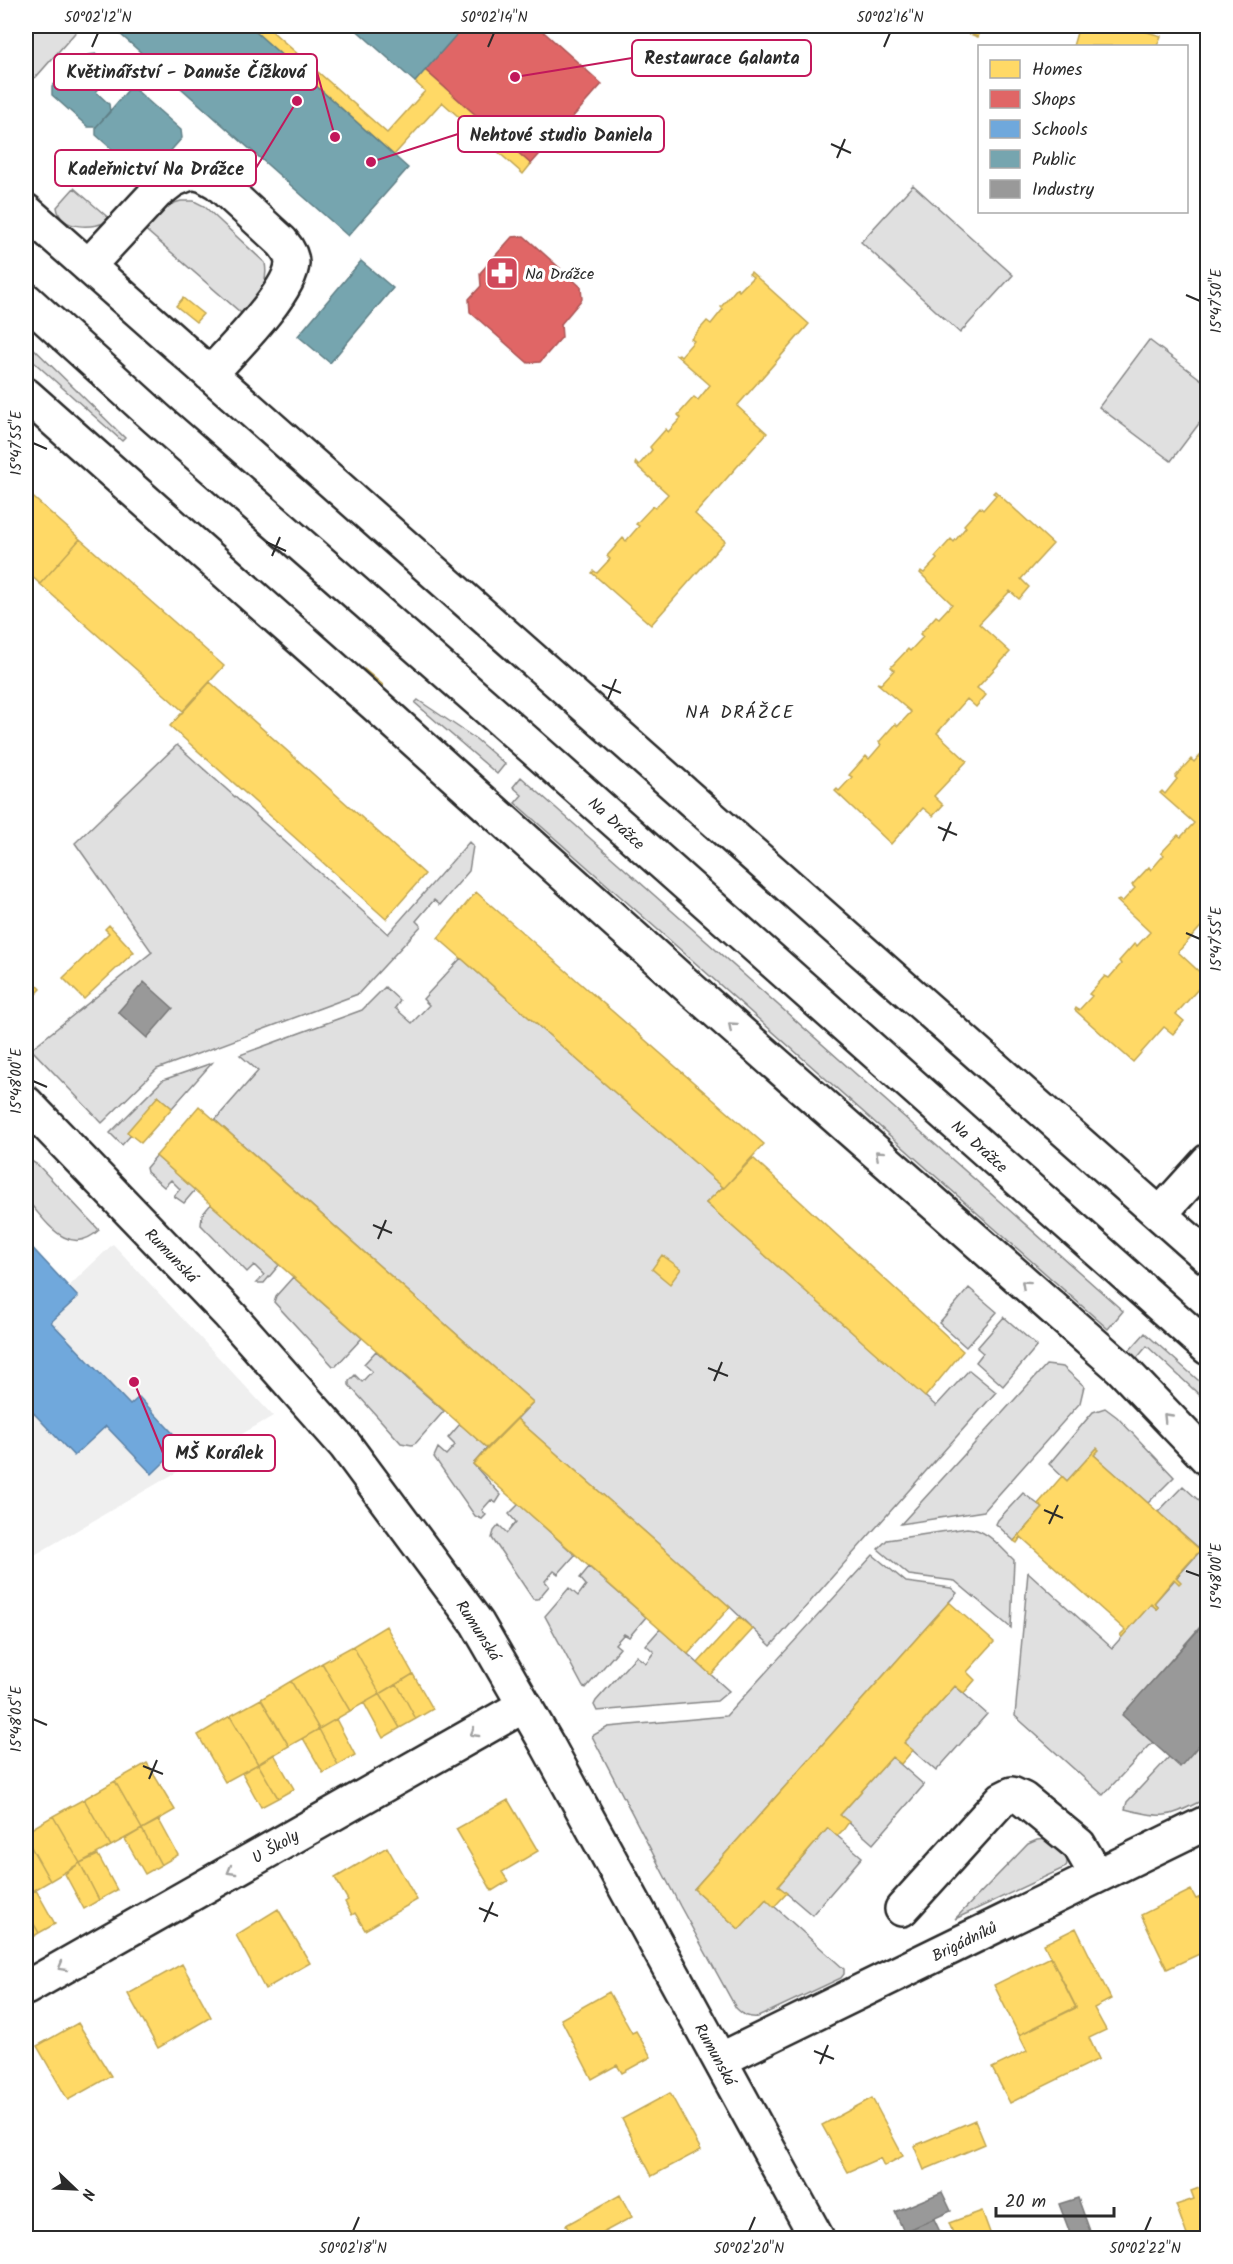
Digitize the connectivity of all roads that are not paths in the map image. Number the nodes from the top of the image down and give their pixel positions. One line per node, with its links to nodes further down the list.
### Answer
1 (26, 211): 2 (street)
2 (88, 266): 4 (street); 4 (street)
3 (26, 300): 10 (street, Na Drážce)
4 (210, 374): 8 (street)
5 (26, 395): 11 (street, one-way to 5)
6 (26, 1103): 12 (street, Rumunská)
7 (1208, 1161): 8 (street)
8 (1160, 1214): 9 (street)
9 (1208, 1257)
10 (1208, 1348)
11 (1208, 1459)
12 (525, 1705): 16 (street, U Školy, one-way to 16); 17 (street, Rumunská)
13 (1208, 1822): 14 (street, Brigádníků)
14 (1097, 1876): 15 (street); 17 (street, Brigádníků)
15 (902, 1909)
16 (26, 1988)
17 (720, 2060): 18 (street, Rumunská)
18 (817, 2238)

